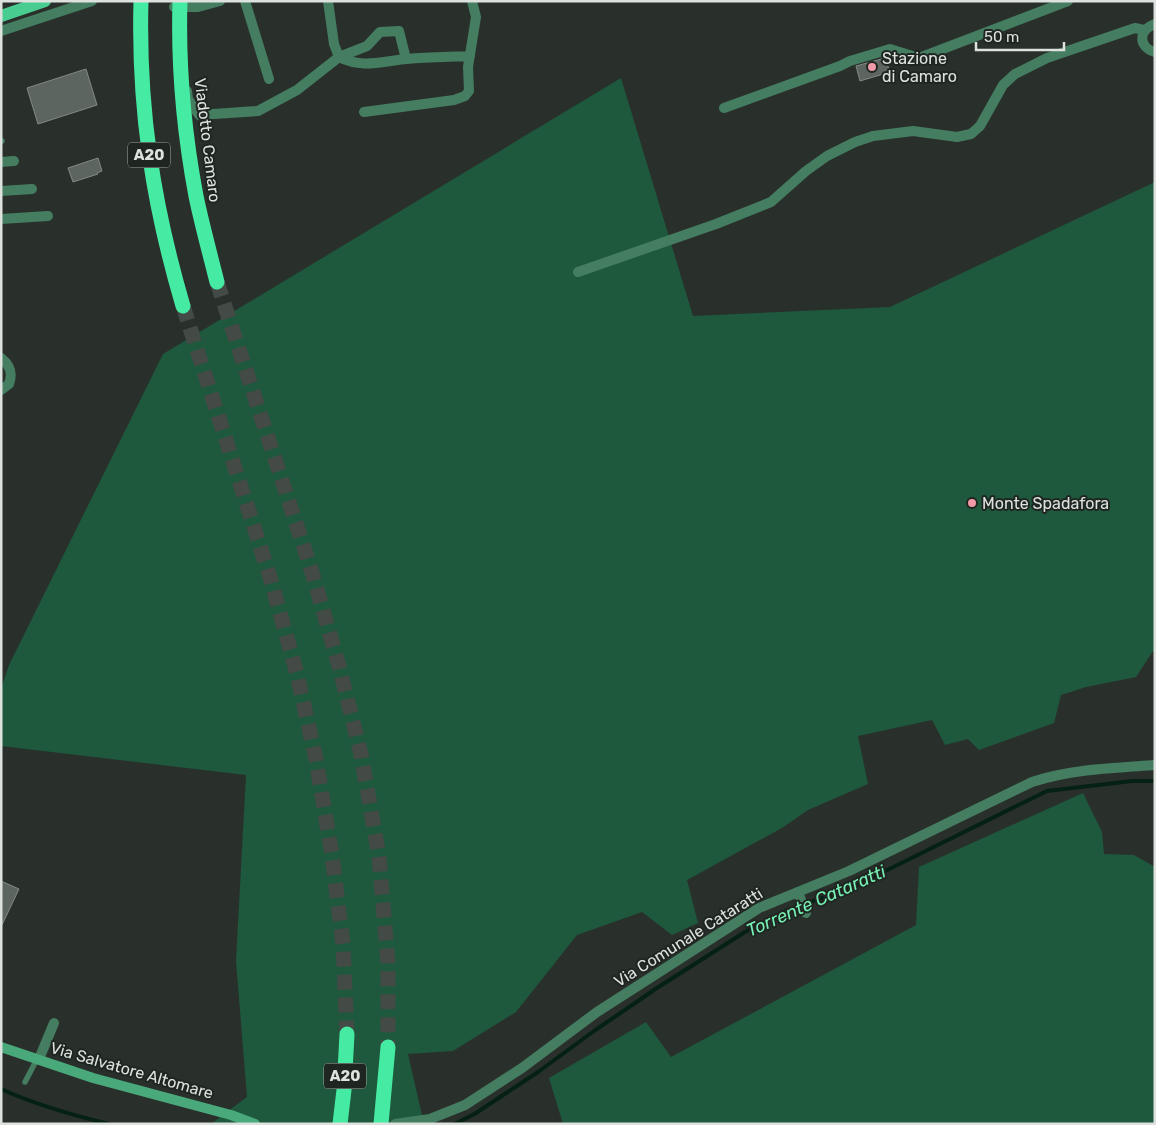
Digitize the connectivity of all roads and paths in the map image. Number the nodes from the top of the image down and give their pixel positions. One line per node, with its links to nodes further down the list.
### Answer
1 (45, 1): 10 (main road)
2 (92, 1): 13 (street)
3 (141, 1): 29 (highway, A20)
4 (180, 1): 28 (highway, Viadotto Camaro / A20, bridge)
5 (220, 1): 16 (street)
6 (245, 1): 18 (street)
7 (328, 1): 16 (street)
8 (472, 1): 15 (street)
9 (1068, 1): 19 (street)
10 (1, 16)
11 (1155, 24): 12 (street)
12 (1144, 30): 14 (street); 27 (street)
13 (1, 31)
14 (1155, 52)
15 (470, 56): 17 (street); 20 (street)
16 (339, 57): 17 (street); 17 (street)
17 (406, 59)
18 (269, 79)
19 (724, 108)
20 (364, 112)
21 (14, 160): 22 (street)
22 (1, 162)
23 (32, 189): 24 (street)
24 (1, 192)
25 (48, 216): 26 (street)
26 (1, 219)
27 (578, 272)
28 (217, 282)
29 (183, 306)
30 (1, 358): 31 (street)
31 (1, 390)
32 (1155, 765): 33 (street, Via Comunale Cataratti)
33 (798, 892): 34 (street); 44 (street, Via Comunale Cataratti)
34 (806, 913)
35 (54, 1023): 39 (street)
36 (347, 1034): 42 (highway, A20)
37 (1, 1047): 39 (street, Via Salvatore Altomare)
38 (388, 1047): 41 (highway, A20)
39 (38, 1059): 40 (lane); 43 (street, Via Salvatore Altomare)
40 (25, 1082)
41 (382, 1119)
42 (341, 1121)
43 (254, 1124)
44 (396, 1124)

